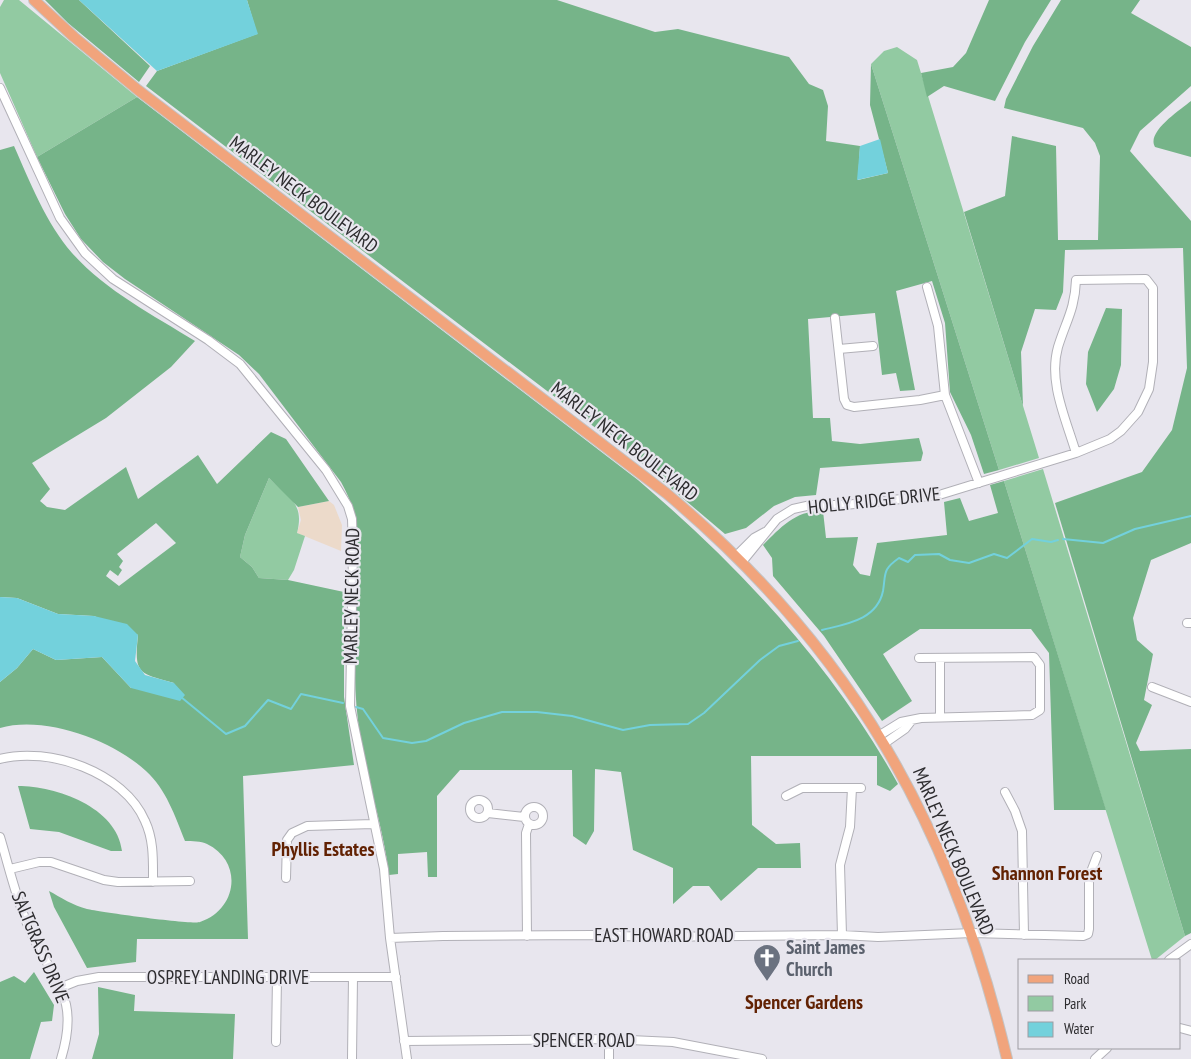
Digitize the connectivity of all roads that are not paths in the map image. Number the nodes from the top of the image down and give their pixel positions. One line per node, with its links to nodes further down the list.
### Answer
1 (34, 0): 10 (main road, MARLEY NECK BOULEVARD)
2 (0, 88): 22 (street, MARLEY NECK ROAD)
3 (927, 287): 7 (street)
4 (835, 318): 6 (street)
5 (873, 346): 6 (street)
6 (839, 349): 7 (street)
7 (945, 394): 9 (street)
8 (1076, 453): 8 (street, HOLLY RIDGE DRIVE); 9 (street, HOLLY RIDGE DRIVE)
9 (979, 483): 10 (street, HOLLY RIDGE DRIVE)
10 (739, 559): 16 (main road, MARLEY NECK BOULEVARD)
11 (919, 658): 12 (street)
12 (940, 658): 15 (street); 15 (street)
13 (1152, 688): 14 (street)
14 (1191, 702)
15 (940, 716): 16 (street)
16 (882, 739): 30 (main road, MARLEY NECK BOULEVARD)
17 (0, 759): 29 (street)
18 (1005, 792): 32 (street)
19 (786, 796): 31 (street)
20 (488, 813): 21 (street)
21 (524, 817): 23 (street); 23 (street)
22 (373, 824): 27 (street); 34 (street, MARLEY NECK ROAD)
23 (530, 824): 33 (street)
24 (0, 837): 26 (street, SALTGRASS DRIVE)
25 (1097, 856): 32 (street, EAST HOWARD ROAD)
26 (10, 869): 29 (street); 40 (street, SALTGRASS DRIVE)
27 (286, 878)
28 (190, 881): 29 (street)
29 (153, 882)
30 (972, 933): 31 (street, EAST HOWARD ROAD); 32 (street, EAST HOWARD ROAD); 50 (main road, MARLEY NECK BOULEVARD)
31 (842, 935): 33 (street, EAST HOWARD ROAD)
32 (1024, 935)
33 (527, 936): 34 (street, EAST HOWARD ROAD)
34 (390, 938): 39 (street, MARLEY NECK ROAD)
35 (1191, 944): 36 (street)
36 (1170, 959)
37 (277, 977): 38 (street, OSPREY LANDING DRIVE); 40 (street, OSPREY LANDING DRIVE); 43 (street)
38 (353, 977): 39 (street, OSPREY LANDING DRIVE); 46 (street)
39 (396, 977): 42 (street, MARLEY NECK ROAD)
40 (62, 987): 45 (street, SALTGRASS DRIVE)
41 (609, 1039): 42 (street, SPENCER ROAD); 48 (street); 49 (street, SPENCER ROAD)
42 (404, 1041): 47 (street, MARLEY NECK ROAD)
43 (276, 1042)
44 (1106, 1049): 51 (street)
45 (61, 1059)
46 (352, 1059)
47 (407, 1059)
48 (609, 1059)
49 (762, 1059)
50 (1007, 1059)
51 (1095, 1059)

